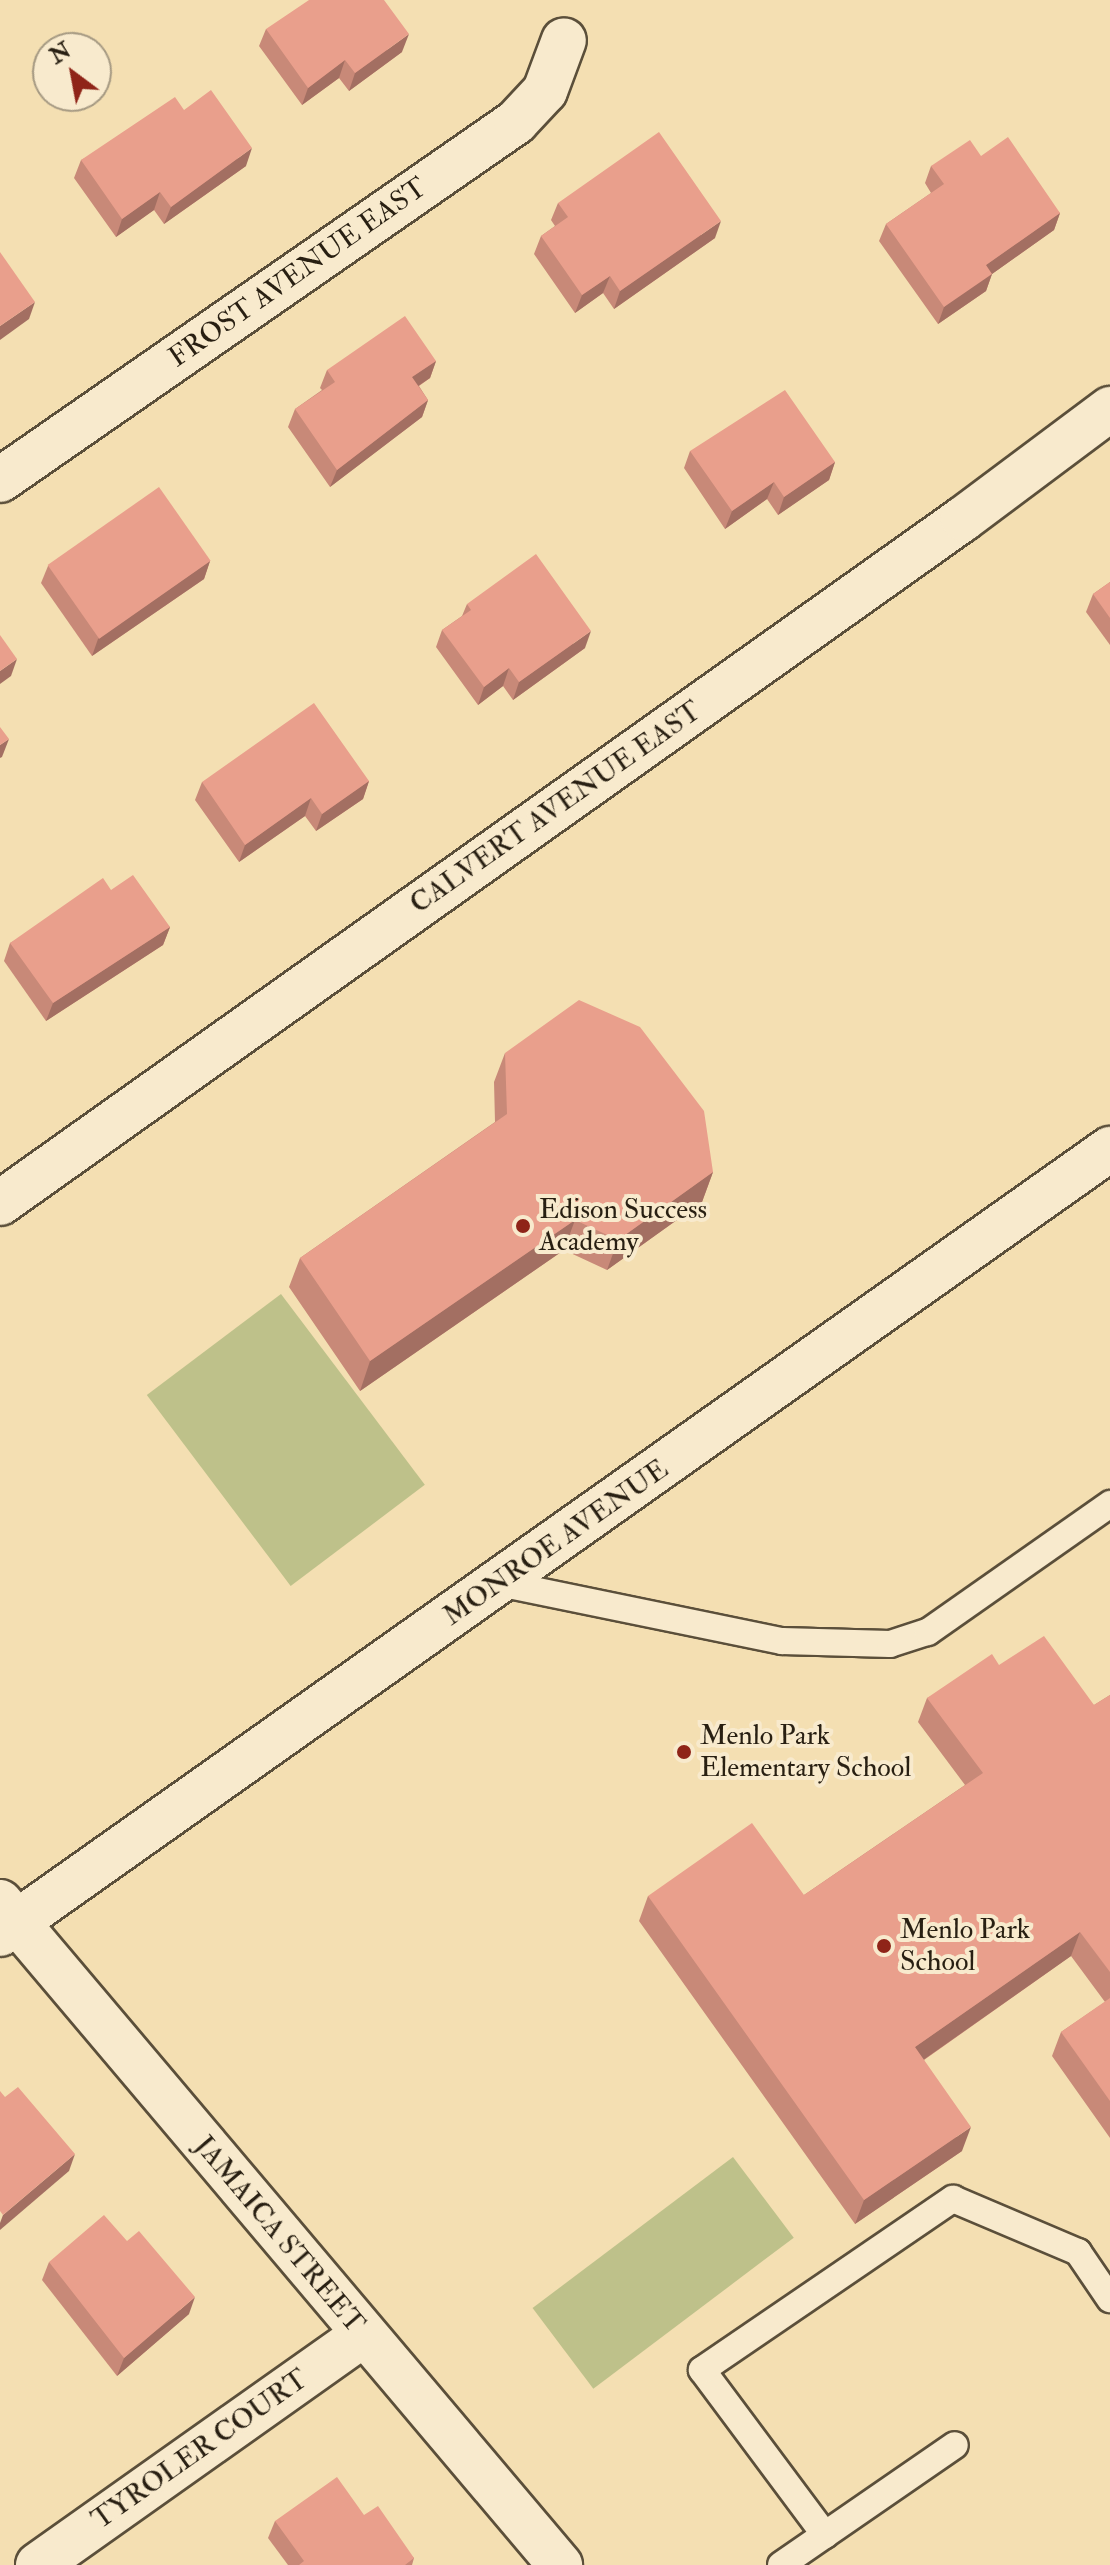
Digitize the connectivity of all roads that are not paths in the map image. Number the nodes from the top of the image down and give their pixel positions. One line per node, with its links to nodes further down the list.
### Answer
1 (564, 40): 3 (street, FROST AVENUE EAST)
2 (1110, 409): 5 (street, CALVERT AVENUE EAST)
3 (0, 480)
4 (1110, 1149): 7 (street, MONROE AVENUE)
5 (0, 1203)
6 (1110, 1504): 7 (lane)
7 (499, 1583): 8 (street, MONROE AVENUE)
8 (6, 1919): 10 (street, JAMAICA STREET)
9 (1110, 2299): 12 (lane)
10 (362, 2336): 13 (street, TYROLER COURT); 14 (street, JAMAICA STREET)
11 (955, 2445): 12 (lane)
12 (825, 2535): 15 (lane)
13 (38, 2565)
14 (560, 2565)
15 (781, 2565)

